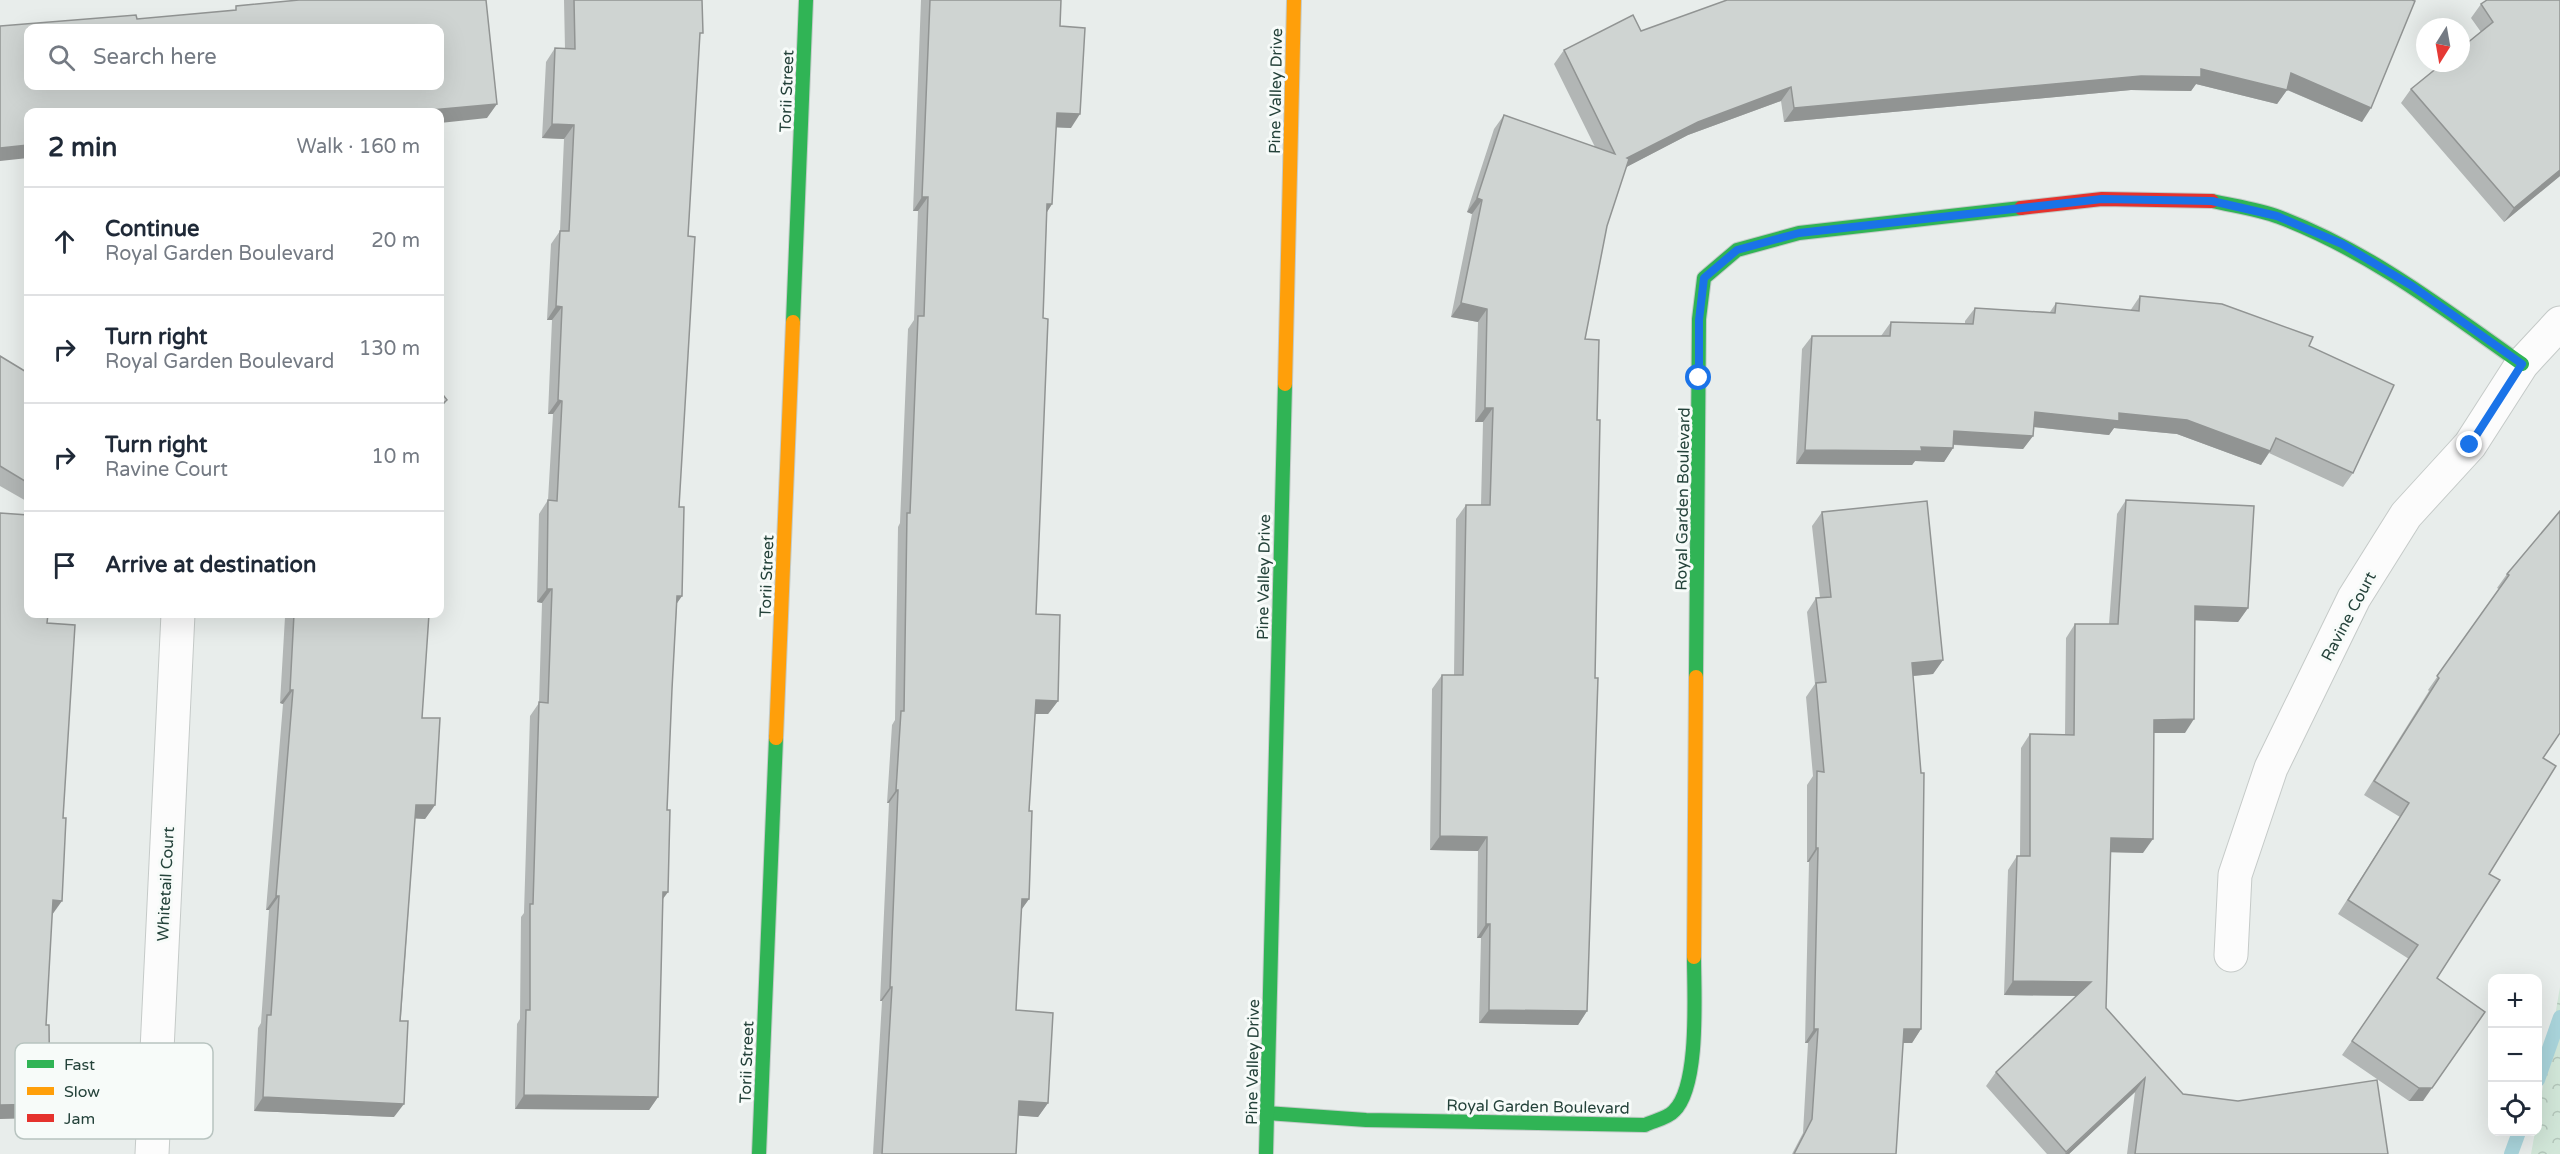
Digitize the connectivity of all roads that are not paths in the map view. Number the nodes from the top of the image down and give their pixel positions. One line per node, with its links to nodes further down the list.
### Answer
1 (806, 0): 11 (street, Torii Street)
2 (1294, 0): 8 (street, Pine Valley Drive)
3 (2560, 323): 4 (street, Ravine Court)
4 (2522, 364): 6 (street, Ravine Court); 8 (street, Royal Garden Boulevard)
5 (178, 618): 7 (street, Whitetail Court)
6 (2231, 955)
7 (157, 1043)
8 (1267, 1113): 12 (street, Pine Valley Drive)
9 (153, 1139): 10 (street, Whitetail Court)
10 (152, 1154)
11 (759, 1154)
12 (1266, 1154)

